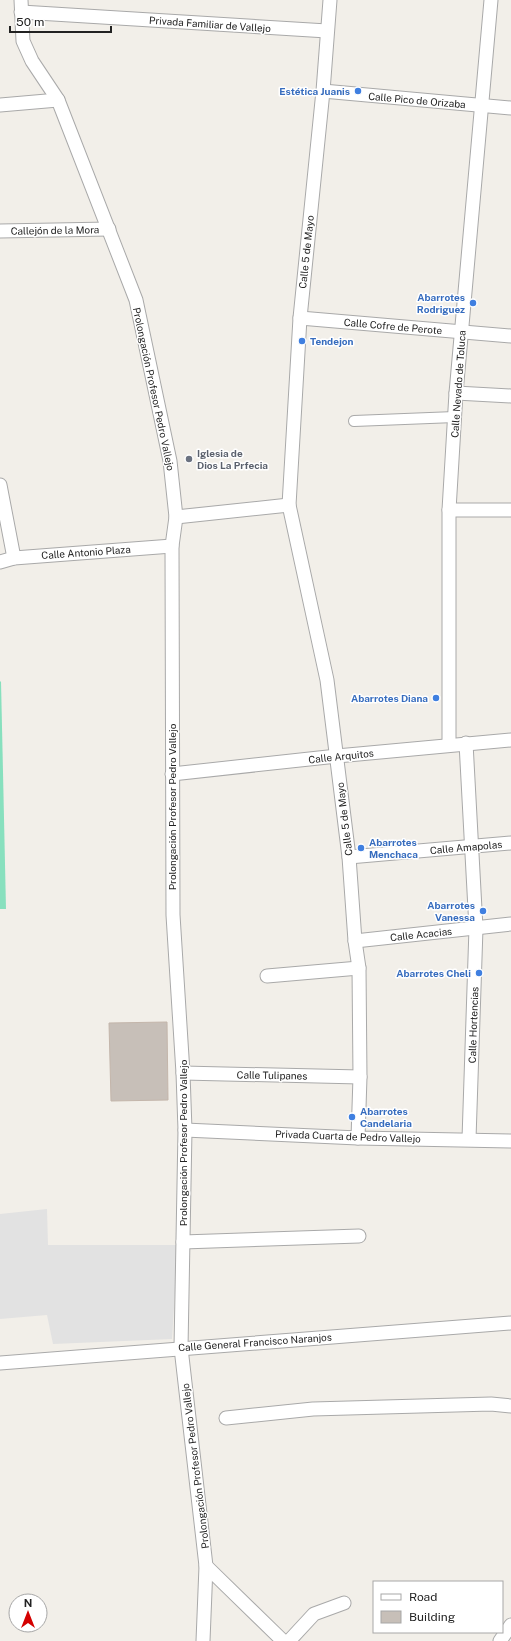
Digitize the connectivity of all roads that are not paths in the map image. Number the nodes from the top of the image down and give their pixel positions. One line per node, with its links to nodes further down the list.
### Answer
1 (330, 0): 4 (street, Calle 5 de Mayo)
2 (491, 0): 8 (street, Calle Nevado de Toluca)
3 (21, 6): 4 (street, Privada Familiar de Vallejo); 6 (street, Prolongación Profesor Pedro Vallejo)
4 (327, 31): 5 (street, Calle 5 de Mayo)
5 (323, 91): 8 (street, Calle Pico de Orizaba); 12 (street, Calle 5 de Mayo)
6 (58, 100): 7 (street); 10 (street, Prolongación Profesor Pedro Vallejo)
7 (0, 105)
8 (482, 106): 9 (street, Calle Pico de Orizaba); 13 (street, Calle Nevado de Toluca)
9 (511, 108)
10 (109, 229): 11 (street, Callejón de la Mora); 23 (street, Prolongación Profesor Pedro Vallejo)
11 (0, 231)
12 (300, 318): 13 (street, Calle Cofre de Perote); 20 (street, Calle 5 de Mayo)
13 (461, 332): 14 (street, Calle Cofre de Perote); 15 (street, Calle Nevado de Toluca)
14 (511, 336)
15 (456, 393): 16 (street); 17 (street, Calle Nevado de Toluca)
16 (511, 396)
17 (455, 417): 18 (street); 21 (street, Calle Nevado de Toluca)
18 (354, 421)
19 (0, 484): 25 (street)
20 (289, 505): 23 (street); 30 (street, Calle 5 de Mayo)
21 (450, 510): 22 (street); 29 (street, Calle Nevado de Toluca)
22 (511, 510)
23 (176, 517): 24 (street, Prolongación Profesor Pedro Vallejo)
24 (172, 546): 25 (street, Calle Antonio Plaza); 31 (street, Prolongación Profesor Pedro Vallejo)
25 (14, 558): 26 (street, Calle Antonio Plaza)
26 (0, 562)
27 (511, 740): 28 (street, Calle Arquitos)
28 (466, 744): 29 (street, Calle Arquitos); 33 (street, Calle Hortencias)
29 (450, 745): 30 (street, Calle Arquitos)
30 (337, 756): 31 (street, Calle Arquitos); 34 (street, Calle 5 de Mayo)
31 (172, 774): 40 (street, Prolongación Profesor Pedro Vallejo)
32 (511, 843): 33 (street, Calle Amapolas)
33 (473, 846): 34 (street, Calle Amapolas); 36 (street, Calle Hortencias)
34 (349, 857): 37 (street, Calle 5 de Mayo)
35 (511, 924): 36 (street, Calle Acacias)
36 (476, 928): 37 (street, Calle Acacias); 44 (street, Calle Hortencias)
37 (355, 941): 38 (street, Calle 5 de Mayo)
38 (359, 968): 39 (street); 41 (street, Calle 5 de Mayo)
39 (267, 976)
40 (183, 1073): 41 (street, Calle Tulipanes); 42 (street, Prolongación Profesor Pedro Vallejo)
41 (360, 1077): 43 (street, Calle 5 de Mayo)
42 (185, 1130): 43 (street, Privada Cuarta de Pedro Vallejo); 47 (street, Prolongación Profesor Pedro Vallejo)
43 (358, 1138): 44 (street, Privada Cuarta de Pedro Vallejo)
44 (469, 1139): 45 (street, Privada Cuarta de Pedro Vallejo)
45 (511, 1140)
46 (359, 1236): 47 (street)
47 (183, 1242): 49 (street, Prolongación Profesor Pedro Vallejo)
48 (511, 1323): 49 (street, Calle General Francisco Naranjos)
49 (181, 1348): 50 (street, Calle General Francisco Naranjos); 53 (street, Prolongación Profesor Pedro Vallejo)
50 (0, 1363)
51 (511, 1406): 52 (street)
52 (226, 1418)
53 (206, 1566): 56 (street, Prolongación Profesor Pedro Vallejo); 57 (street)
54 (344, 1603): 58 (street)
55 (511, 1625): 59 (street)
56 (203, 1641)
57 (283, 1641)
58 (289, 1641)
59 (500, 1641)

